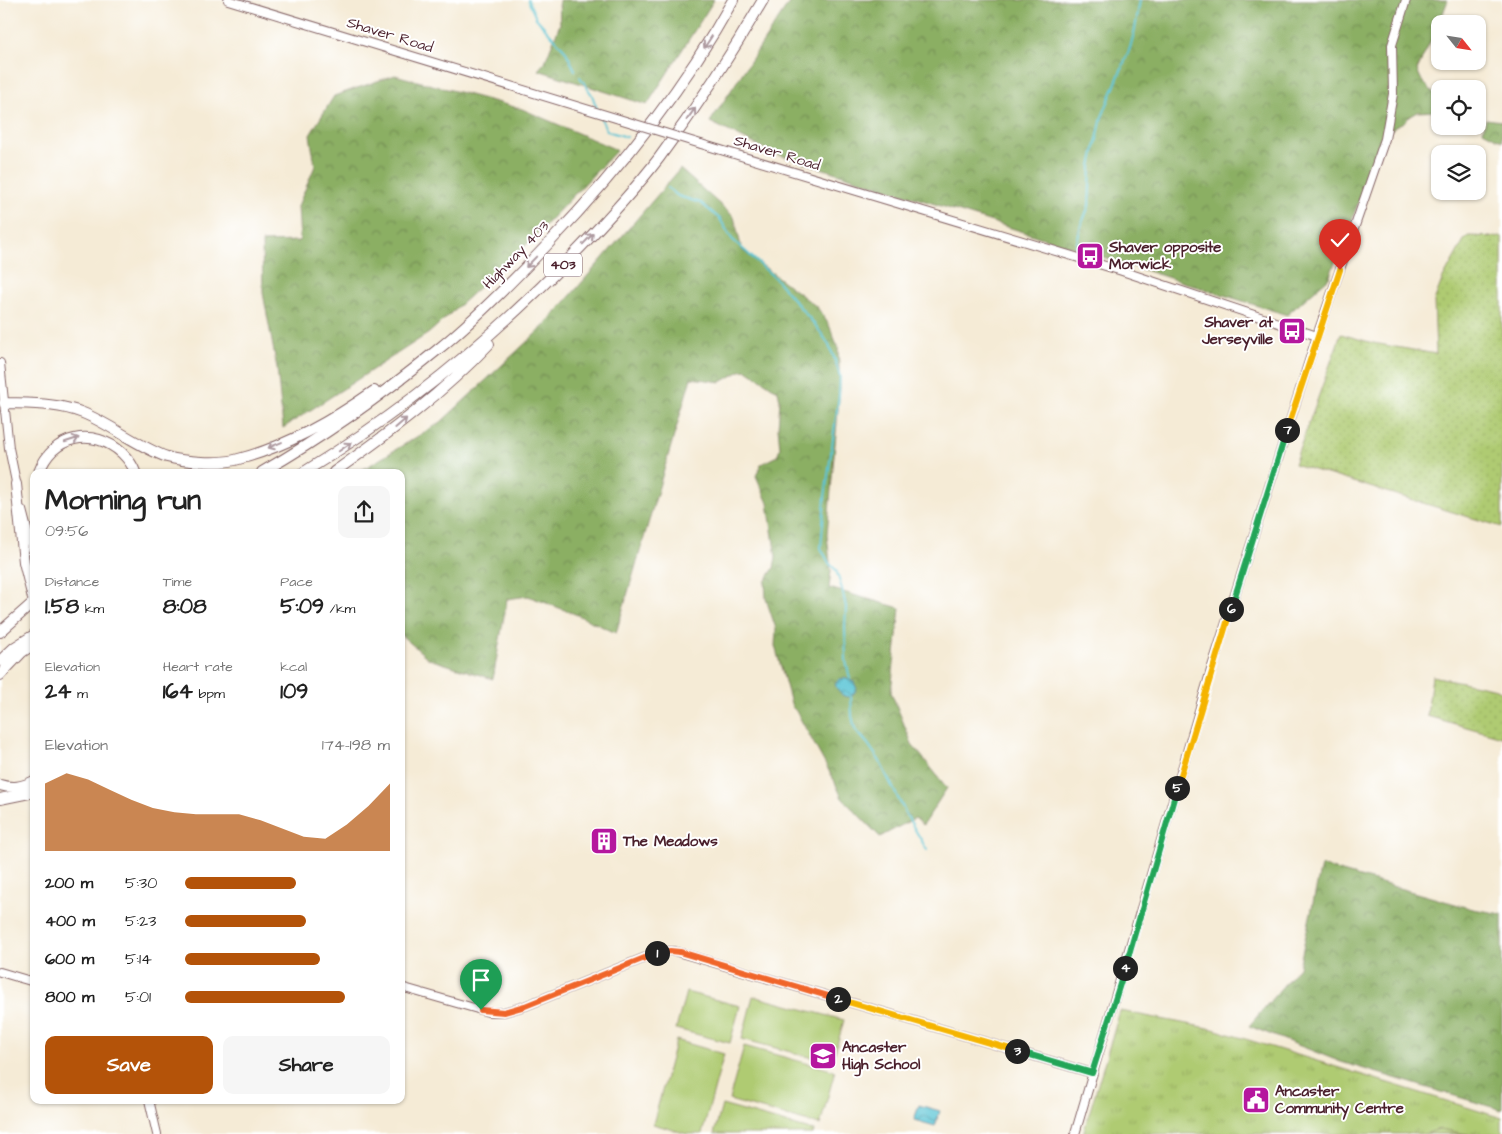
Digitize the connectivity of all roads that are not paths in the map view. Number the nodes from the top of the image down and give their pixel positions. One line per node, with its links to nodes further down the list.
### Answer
1 (228, 0): 7 (street, Shaver Road, bridge)
2 (733, 0): 5 (highway, Highway 403 / 403, one-way to 5)
3 (763, 0): 6 (highway, 403, one-way to 3)
4 (1406, 0): 7 (street)
5 (503, 291): 9 (highway, one-way to 9); 12 (highway, Highway 403 / 403)
6 (531, 299): 13 (highway, 403, one-way to 6); 14 (highway, one-way to 6)
7 (1317, 336): 32 (street)
8 (0, 363): 9 (street)
9 (4, 403): 15 (street)
10 (41, 469): 11 (highway, one-way to 11)
11 (133, 469)
12 (267, 469)
13 (309, 469)
14 (338, 469)
15 (16, 484): 16 (street); 17 (highway)
16 (30, 540)
17 (30, 588)
18 (30, 606): 20 (highway)
19 (30, 612): 20 (highway)
20 (0, 632)
21 (30, 638): 23 (highway)
22 (30, 647): 24 (highway)
23 (0, 661)
24 (0, 675)
25 (30, 783): 26 (highway)
26 (0, 785)
27 (30, 793): 28 (highway)
28 (0, 799)
29 (0, 972): 30 (street)
30 (30, 981)
31 (405, 987): 32 (street)
32 (1092, 1073): 35 (street)
33 (150, 1104): 34 (street)
34 (157, 1134)
35 (1075, 1134)

